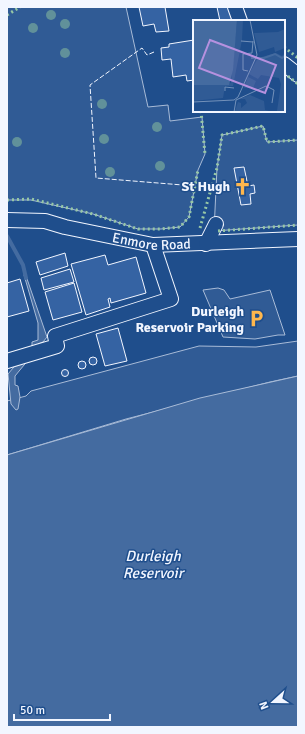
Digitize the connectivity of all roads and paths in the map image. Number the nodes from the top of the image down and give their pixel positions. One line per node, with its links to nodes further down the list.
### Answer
1 (235, 7): 2 (street)
2 (240, 20)
3 (285, 65): 4 (street)
4 (298, 75)
5 (9, 220): 9 (street, Enmore Road)
6 (216, 224): 8 (street)
7 (298, 239): 8 (street, Enmore Road)
8 (206, 244): 9 (street, Enmore Road)
9 (153, 245): 10 (street)
10 (7, 361)

